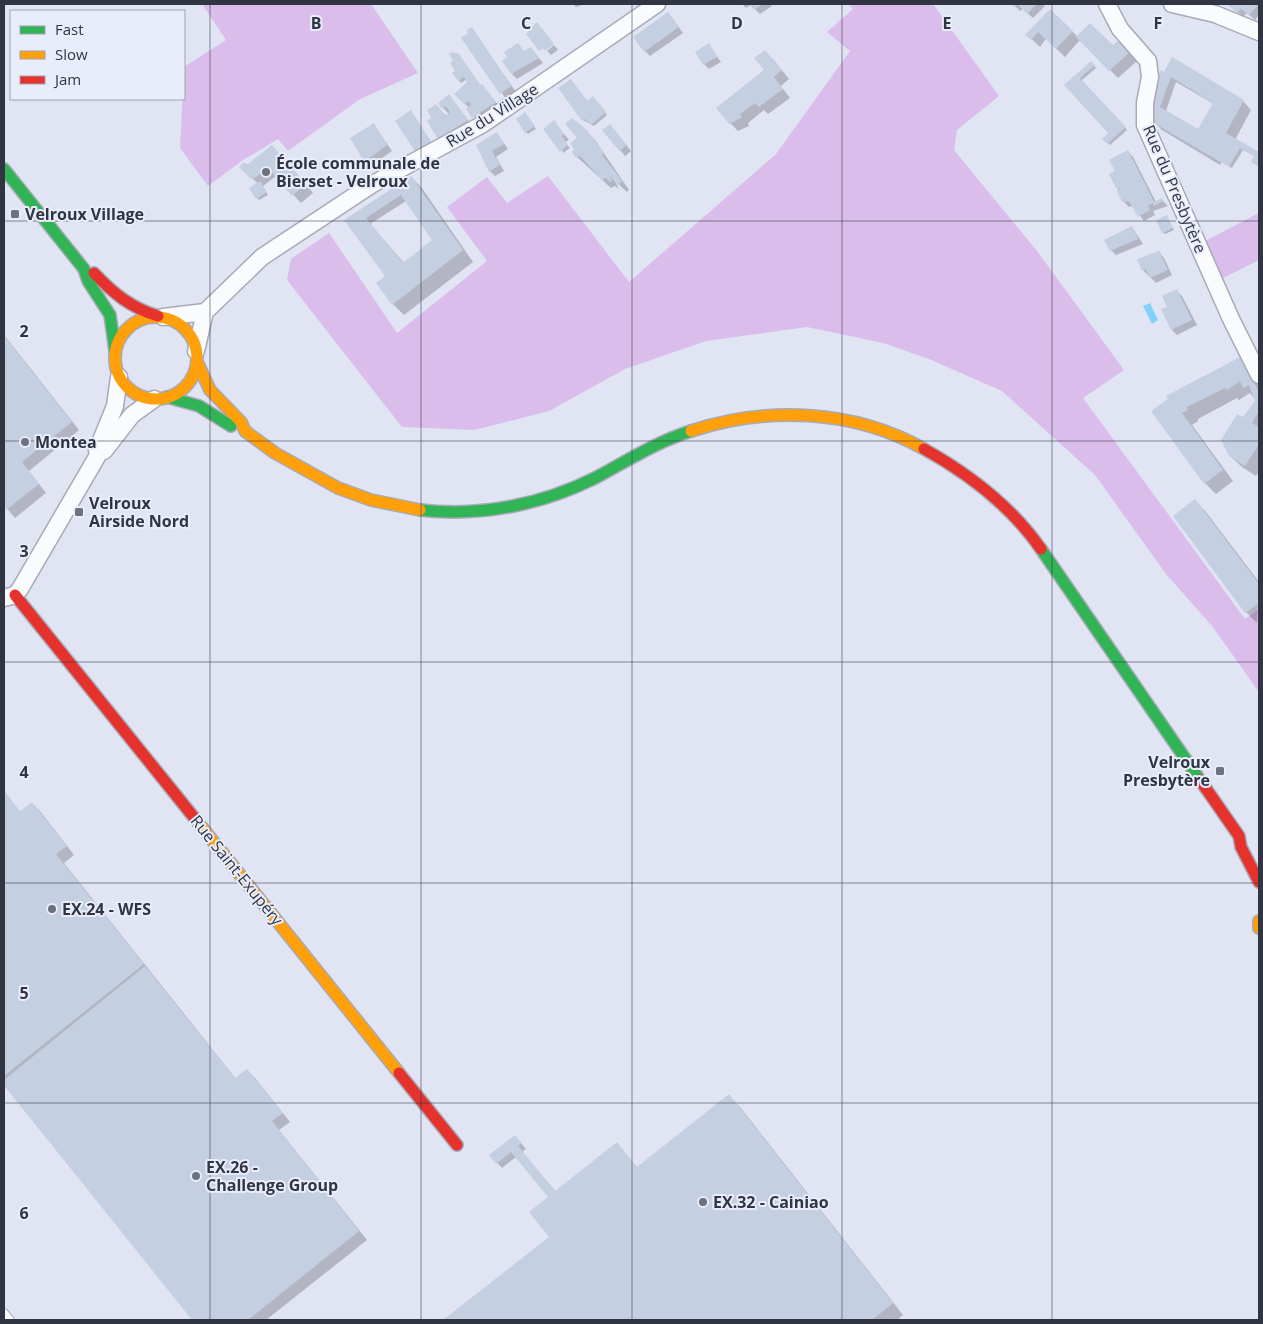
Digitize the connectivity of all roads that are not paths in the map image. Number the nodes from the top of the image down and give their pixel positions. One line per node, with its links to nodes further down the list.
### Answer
1 (658, 4): 8 (street, Rue du Village)
2 (1106, 4): 12 (street, Rue du Presbytère)
3 (1172, 4): 4 (street)
4 (1217, 9): 5 (street)
5 (1259, 32)
6 (4, 169): 7 (street)
7 (84, 269): 9 (street); 10 (street)
8 (205, 312): 9 (street); 11 (street)
9 (161, 317): 10 (street); 11 (street)
10 (115, 351): 13 (street)
11 (196, 357): 14 (street); 15 (street)
12 (1259, 376)
13 (119, 377): 14 (street); 16 (street, Rue Saint-Exupéry)
14 (161, 398): 15 (street); 16 (street, Rue Saint-Exupéry)
15 (245, 431): 18 (street)
16 (98, 455): 17 (street, Rue Saint-Exupéry)
17 (9, 596): 23 (street, Rue Saint-Exupéry)
18 (1239, 836): 19 (street); 20 (street)
19 (1256, 850)
20 (1259, 882)
21 (1259, 921): 22 (street)
22 (1259, 928)
23 (457, 1145)
24 (4, 1313): 25 (lane)
25 (10, 1320)

